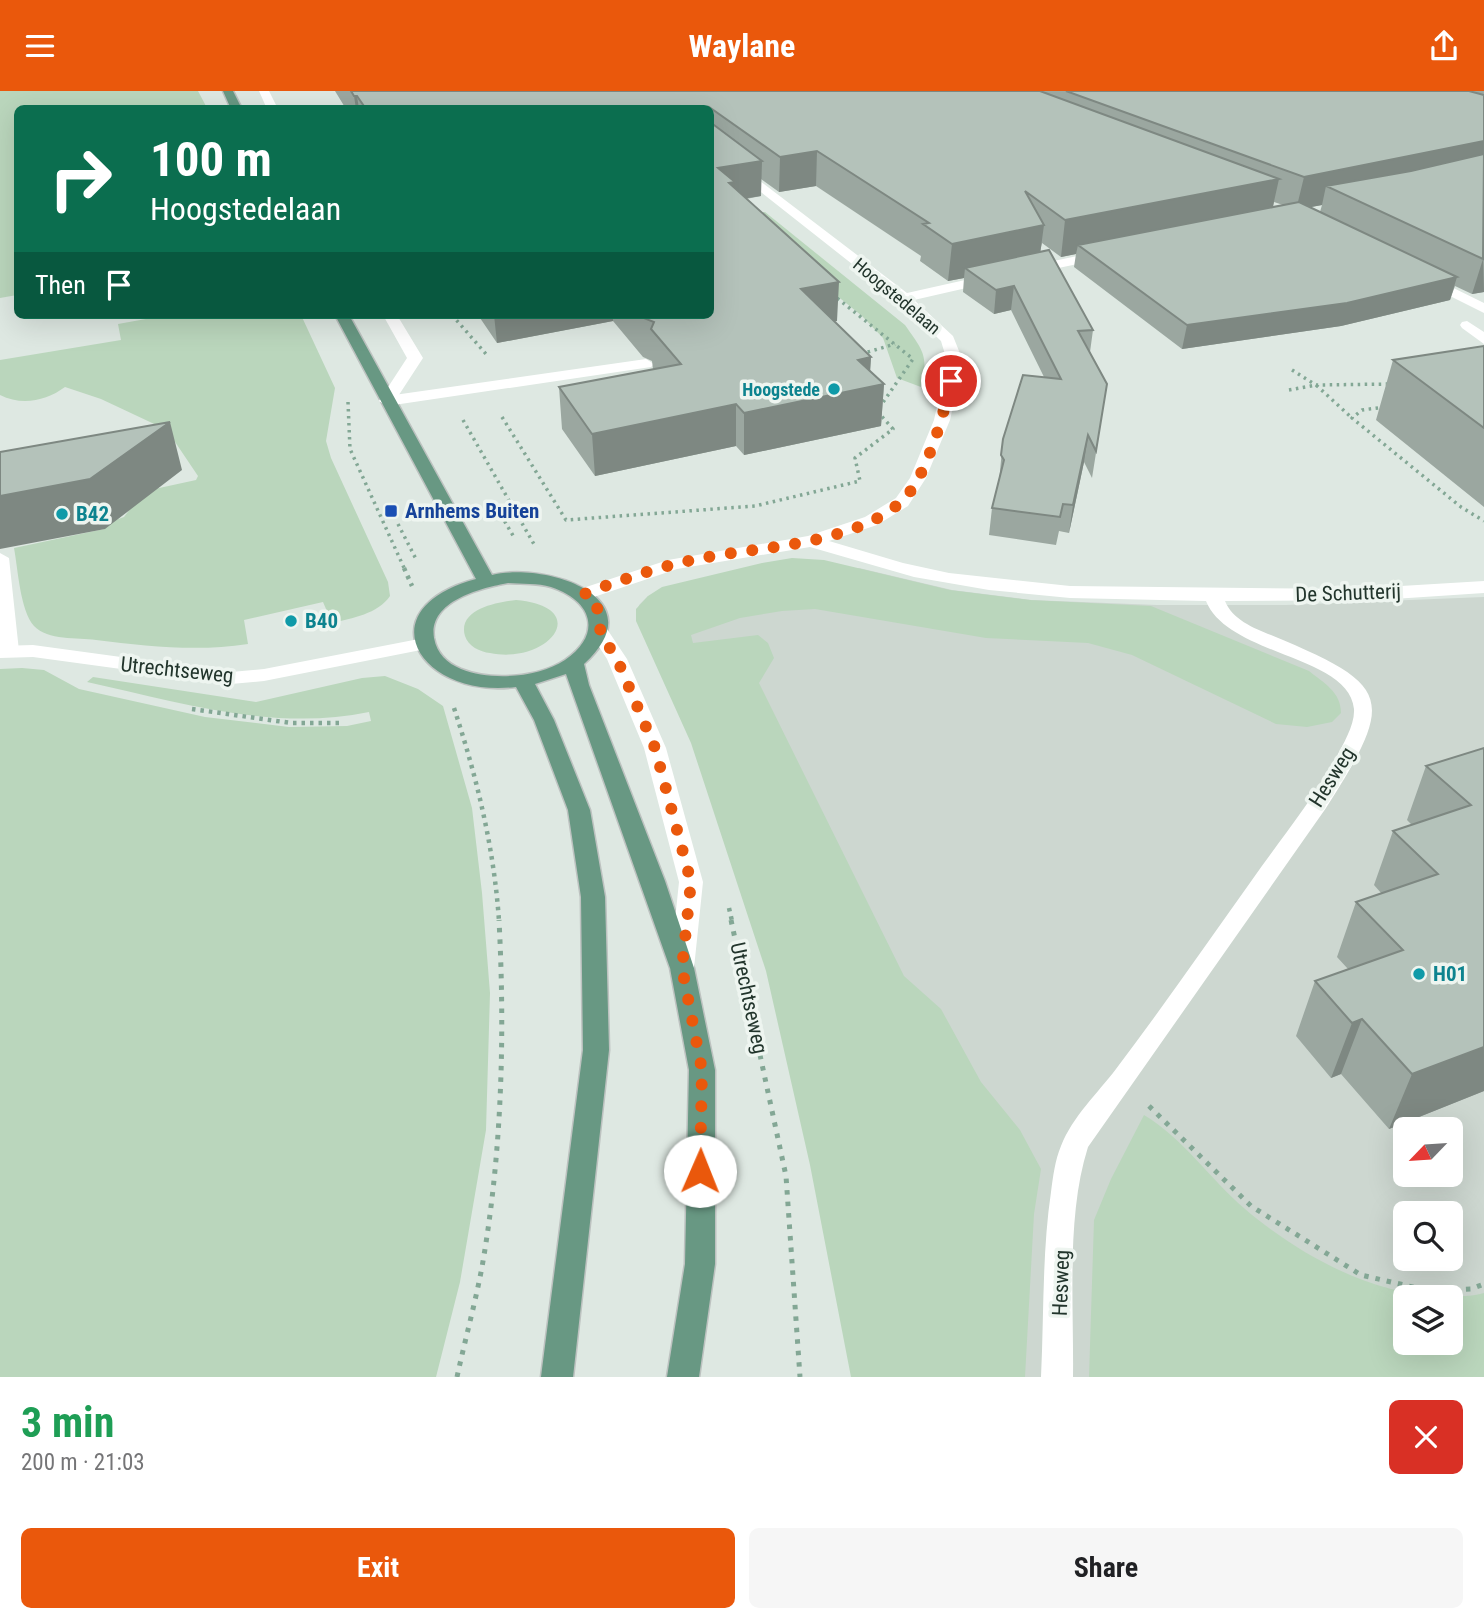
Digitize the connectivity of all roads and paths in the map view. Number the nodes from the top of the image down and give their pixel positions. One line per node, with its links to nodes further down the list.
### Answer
1 (714, 149): 5 (street, Hoogstedelaan)
2 (1117, 251): 5 (street)
3 (1417, 274): 6 (street)
4 (829, 292): 11 (path)
5 (904, 298): 28 (street, Hoogstedelaan)
6 (1484, 309)
7 (344, 319): 19 (main road)
8 (392, 319): 19 (street)
9 (1467, 325): 10 (street)
10 (1484, 340)
11 (895, 344): 12 (path); 24 (path)
12 (859, 355)
13 (646, 365): 18 (street)
14 (1292, 370): 16 (path)
15 (1396, 384): 16 (path)
16 (1316, 385): 17 (path); 21 (path)
17 (1289, 390)
18 (443, 391): 19 (street); 29 (path)
19 (387, 401): 32 (main road)
20 (1388, 407): 21 (path)
21 (1352, 418): 25 (path)
22 (350, 449): 36 (path)
23 (494, 503): 27 (path)
24 (566, 520)
25 (1484, 521)
26 (398, 524): 31 (path)
27 (515, 539)
28 (811, 541): 34 (street, Hoogstedelaan); 35 (street)
29 (540, 553)
30 (0, 558): 39 (street)
31 (416, 561)
32 (486, 581): 34 (main road); 38 (main road)
33 (1484, 587): 35 (street, De Schutterij)
34 (584, 594): 37 (main road)
35 (1213, 595): 45 (street, Hesweg)
36 (417, 596)
37 (600, 633): 40 (main road); 44 (street)
38 (424, 644): 39 (street, Utrechtseweg); 41 (main road)
39 (4, 652)
40 (574, 663): 41 (main road); 44 (main road)
41 (523, 681): 48 (main road)
42 (452, 705): 47 (path)
43 (727, 898): 50 (path, Utrechtseweg)
44 (682, 968): 49 (main road)
45 (1122, 1081): 46 (path); 51 (street, Hesweg)
46 (1484, 1284)
47 (457, 1377)
48 (557, 1377)
49 (683, 1377)
50 (800, 1377)
51 (1057, 1377)

